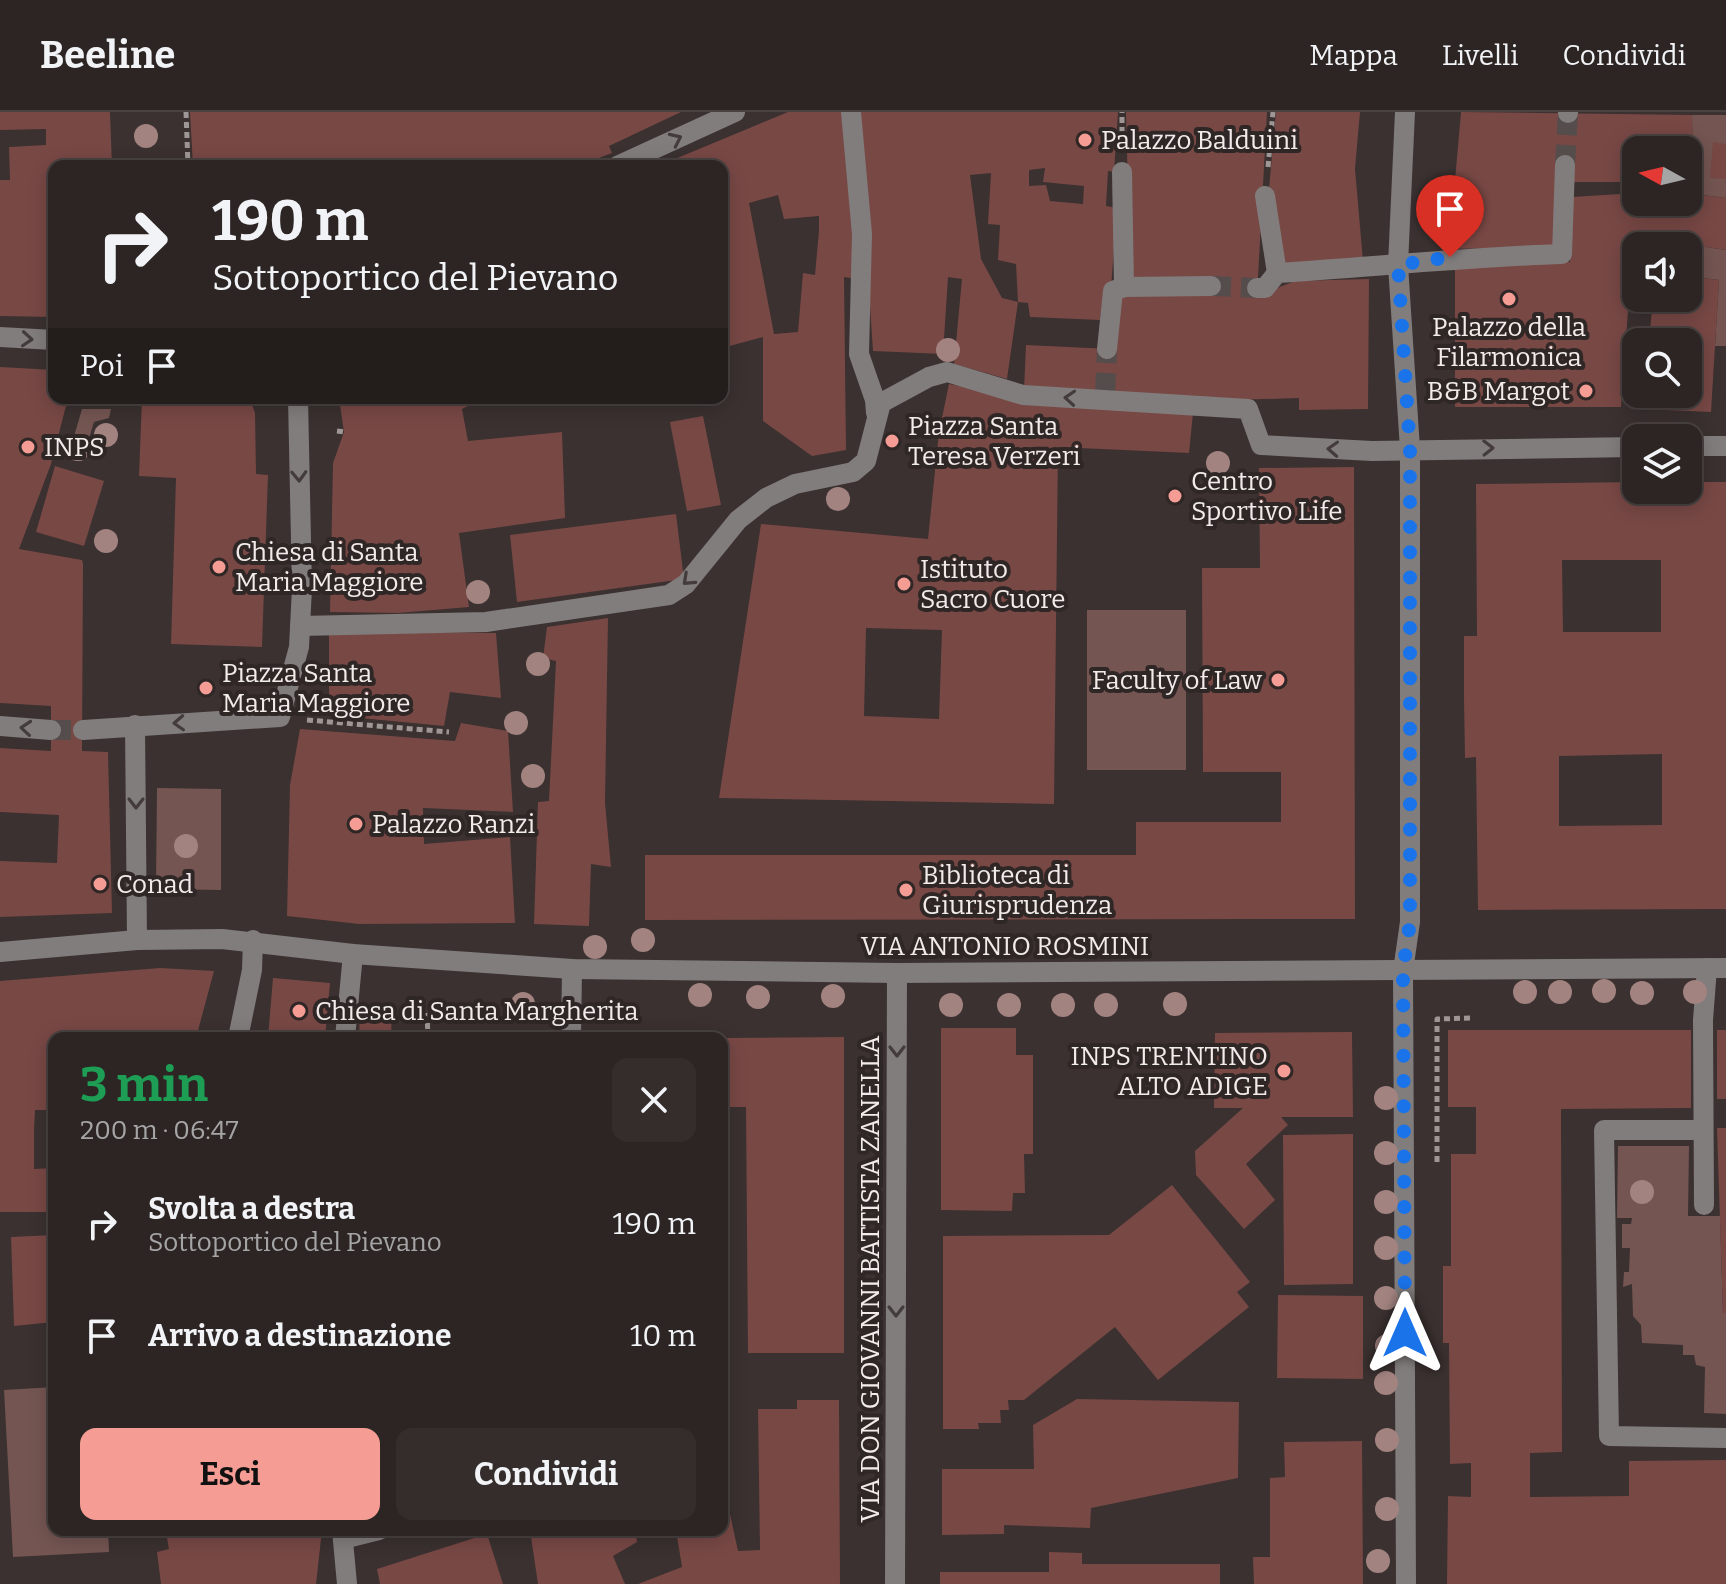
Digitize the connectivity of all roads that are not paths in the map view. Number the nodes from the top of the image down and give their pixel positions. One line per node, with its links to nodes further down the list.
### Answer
1 (735, 112): 4 (street, one-way to 1)
2 (851, 112): 17 (street)
3 (1405, 112): 8 (street)
4 (630, 160)
5 (1565, 165): 8 (street)
6 (1122, 172): 11 (street)
7 (1265, 196): 9 (street)
8 (1398, 265): 9 (street); 21 (street)
9 (1277, 273): 12 (street)
10 (1211, 286): 11 (street)
11 (1124, 287): 15 (street)
12 (1257, 288)
13 (0, 337): 14 (street, one-way to 14)
14 (48, 340)
15 (1107, 349)
16 (298, 404): 22 (street, one-way to 22)
17 (876, 413): 21 (street, one-way to 17); 22 (street, one-way to 22)
18 (1702, 446): 19 (street)
19 (1726, 446)
20 (1622, 447): 21 (street, one-way to 20)
21 (1410, 449): 33 (street)
22 (299, 636): 23 (street, one-way to 23)
23 (135, 725): 26 (street); 27 (street, one-way to 27)
24 (0, 726): 25 (street, one-way to 24)
25 (51, 730)
26 (83, 730)
27 (137, 940): 28 (street); 29 (street)
28 (253, 940): 30 (street, VIA ANTONIO ROSMINI); 35 (street)
29 (0, 952)
30 (353, 954): 32 (street, VIA ANTONIO ROSMINI); 36 (street)
31 (1717, 968): 33 (street, VIA ANTONIO ROSMINI); 38 (street)
32 (572, 969): 34 (street, VIA ANTONIO ROSMINI); 37 (street)
33 (1403, 971): 34 (street, VIA ANTONIO ROSMINI); 44 (street)
34 (897, 973): 43 (street, VIA DON GIOVANNI BATTISTA ZANELLA, one-way to 43)
35 (239, 1032)
36 (346, 1032)
37 (571, 1032)
38 (1703, 1130): 39 (street); 40 (street)
39 (1704, 1205)
40 (1726, 1438)
41 (342, 1536): 42 (street)
42 (347, 1584)
43 (895, 1584)
44 (1406, 1584)

